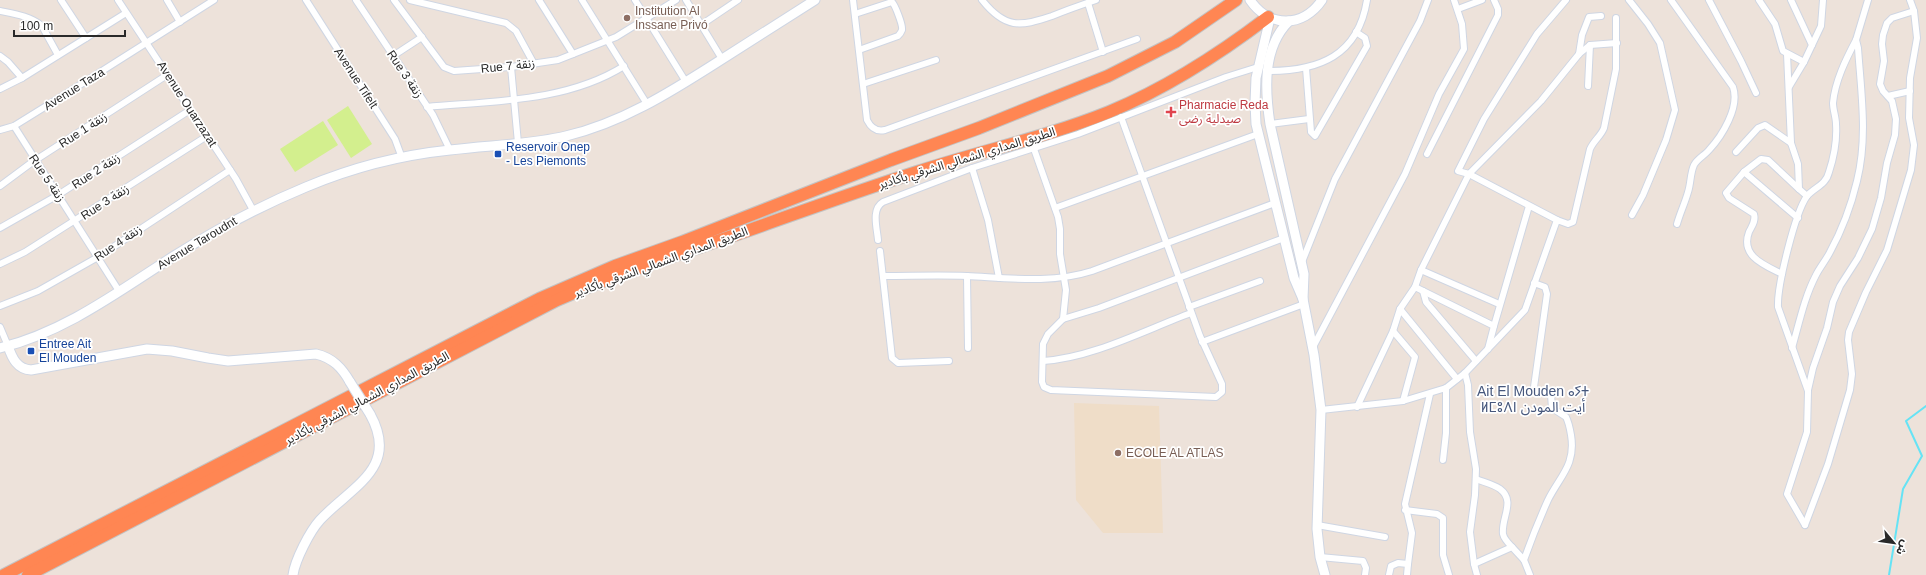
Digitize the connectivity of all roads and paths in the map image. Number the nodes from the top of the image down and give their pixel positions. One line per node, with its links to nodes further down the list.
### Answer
1 (61, 0): 51 (street)
2 (118, 0): 40 (street, Avenue Ouarzazat)
3 (167, 0): 47 (street)
4 (214, 0): 47 (street, Avenue Taza)
5 (306, 0): 105 (street, Avenue Tifelt)
6 (356, 0): 66 (street, Rue 3 زنقة)
7 (394, 0): 50 (street, Rue 7 زنقة)
8 (410, 0): 70 (street)
9 (539, 0): 61 (street)
10 (582, 0): 54 (street)
11 (635, 0): 45 (street)
12 (676, 0): 45 (street)
13 (686, 0): 48 (street)
14 (738, 0): 48 (street)
15 (814, 0): 67 (street, Avenue Taroudnt)
16 (853, 0): 41 (street)
17 (982, 0): 36 (street)
18 (1096, 0): 36 (street)
19 (1236, 0): 184 (highway, الطريق المداري الشمالي الشرقي بأكادير)
20 (1250, 0): 43 (street)
21 (1322, 0): 46 (street)
22 (1367, 0): 49 (street)
23 (1428, 0): 131 (street)
24 (1454, 0): 37 (street)
25 (1482, 0): 37 (street)
26 (1494, 0): 104 (street)
27 (1566, 0): 110 (street)
28 (1629, 0): 120 (street)
29 (1671, 0): 124 (street)
30 (1709, 0): 84 (street)
31 (1759, 0): 63 (street)
32 (1791, 0): 58 (street)
33 (1823, 0): 58 (street)
34 (1868, 0): 53 (street)
35 (1910, 0): 39 (street)
36 (1088, 3): 60 (street)
37 (1458, 9): 158 (street)
38 (0, 11): 64 (street)
39 (1914, 11): 83 (street); 85 (street)
40 (126, 12): 51 (street); 55 (street, Avenue Ouarzazat)
41 (855, 14): 59 (street); 59 (street)
42 (1601, 16): 62 (street)
43 (1269, 17): 46 (street); 73 (street); 185 (highway, الطريق المداري الشمالي الشرقي بأكادير)
44 (1616, 18): 56 (street)
45 (647, 19): 54 (street, Rue 7 زنقة); 78 (street)
46 (1289, 21): 75 (street)
47 (180, 22): 55 (street, Avenue Taza)
48 (701, 25): 67 (street)
49 (1356, 32): 74 (street); 92 (street)
50 (422, 37): 66 (street); 72 (street, Rue 7 زنقة)
51 (86, 38): 64 (street)
52 (1136, 40): 60 (street)
53 (1856, 40): 115 (street); 160 (street)
54 (608, 41): 61 (street, Rue 7 زنقة); 71 (street)
55 (146, 43): 76 (street, Avenue Ouarzazat); 95 (street, Avenue Taza)
56 (1617, 43): 57 (street); 122 (street)
57 (1590, 45): 62 (street); 80 (street)
58 (1812, 45): 69 (street)
59 (859, 50): 79 (street)
60 (1103, 52): 79 (street)
61 (573, 54): 70 (street, Rue 7 زنقة)
62 (1579, 54): 110 (street)
63 (1787, 54): 69 (street); 82 (street)
64 (58, 55): 77 (street)
65 (0, 56): 77 (street)
66 (393, 56): 88 (street, Rue 3 زنقة)
67 (722, 59): 78 (street, Avenue Taroudnt)
68 (936, 60): 79 (street)
69 (1804, 62): 82 (street)
70 (534, 64): 72 (street, Rue 7 زنقة)
71 (624, 66): 86 (street); 87 (street)
72 (511, 67): 86 (street)
73 (1258, 67): 90 (street); 97 (street)
74 (1306, 68): 75 (street); 92 (street)
75 (1268, 71): 94 (street)
76 (168, 75): 89 (street, Avenue Ouarzazat); 106 (street, Rue 1 زنقة)
77 (22, 78): 81 (street)
78 (686, 82): 87 (street, Avenue Taroudnt)
79 (863, 84)
80 (1588, 86)
81 (0, 88)
82 (1789, 88): 100 (street)
83 (1910, 91): 85 (street); 91 (street)
84 (1756, 93)
85 (1888, 96): 93 (street)
86 (514, 99): 88 (street); 99 (street)
87 (647, 104): 99 (street, Avenue Taroudnt)
88 (428, 107): 102 (street, Rue 3 زنقة)
89 (190, 110): 98 (street, Avenue Ouarzazat); 114 (street, Rue 2 زنقة)
90 (1121, 117): 101 (street); 111 (street)
91 (1909, 118): 93 (street); 168 (street)
92 (1309, 119): 94 (street)
93 (1896, 119): 168 (street)
94 (1270, 124): 131 (street)
95 (14, 126): 96 (street, Avenue Taza); 106 (street, Rue 5 زنقة)
96 (0, 130)
97 (1258, 134): 111 (street); 116 (street)
98 (207, 136): 108 (street, Avenue Ouarzazat); 123 (street, Rue 3 زنقة)
99 (518, 143): 102 (street, Avenue Taroudnt)
100 (1791, 143): 103 (street); 113 (street)
101 (1034, 149): 107 (street); 118 (street)
102 (450, 150): 105 (street, Avenue Taroudnt)
103 (1736, 152)
104 (1427, 154)
105 (402, 158): 119 (street, Avenue Taroudnt)
106 (35, 161): 112 (street, Rue 1 زنقة); 114 (street, Rue 5 زنقة)
107 (972, 168): 127 (street); 139 (street)
108 (230, 170): 119 (street, Avenue Ouarzazat); 130 (street, Rue 4 زنقة)
109 (1744, 172): 113 (street); 121 (street); 135 (street)
110 (1469, 174): 117 (street); 133 (street)
111 (1143, 176): 118 (street); 128 (street)
112 (0, 186)
113 (1799, 189): 115 (street)
114 (58, 195): 123 (street, Rue 5 زنقة); 125 (street, Rue 2 زنقة)
115 (1807, 196): 121 (street)
116 (1275, 203): 126 (street); 128 (street)
117 (1529, 206): 122 (street); 148 (street)
118 (1055, 208): 138 (street)
119 (253, 210): 145 (street, Avenue Taroudnt)
120 (1632, 214)
121 (1798, 218): 135 (street)
122 (1557, 220): 143 (street)
123 (76, 221): 130 (street, Rue 5 زنقة); 132 (street, Rue 3 زنقة)
124 (1677, 224)
125 (0, 228)
126 (1284, 238): 140 (street); 141 (street)
127 (878, 240)
128 (1167, 242): 138 (street); 140 (street)
129 (880, 251): 136 (street)
130 (98, 257): 145 (street, Rue 5 زنقة); 149 (street, Rue 4 زنقة)
131 (1302, 262): 134 (street)
132 (0, 264)
133 (1421, 270): 144 (street); 148 (street)
134 (1304, 274): 141 (street); 147 (street)
135 (1782, 274): 160 (street)
136 (884, 276): 137 (street); 162 (street)
137 (967, 276): 139 (street); 159 (street)
138 (1065, 277): 139 (street); 152 (street)
139 (999, 278)
140 (1180, 278): 151 (street); 152 (street)
141 (1294, 278): 147 (street)
142 (1260, 281): 151 (street)
143 (1534, 283): 161 (street); 180 (street)
144 (1416, 287): 146 (street); 150 (street)
145 (119, 291): 157 (street, Avenue Taroudnt)
146 (1423, 291): 153 (street); 164 (street)
147 (1304, 301): 156 (street); 158 (street)
148 (1499, 304): 153 (street)
149 (0, 306)
150 (1400, 309): 155 (street); 166 (street)
151 (1190, 310): 156 (street); 163 (street)
152 (1062, 319): 163 (street)
153 (1494, 326): 161 (street)
154 (0, 327): 157 (street)
155 (1393, 331): 170 (street); 171 (street)
156 (1202, 342): 163 (street)
157 (4, 347): 183 (street, bridge)
158 (1313, 347): 172 (street)
159 (968, 348)
160 (1792, 348): 168 (street)
161 (1488, 349): 164 (street)
162 (948, 361)
163 (1043, 361)
164 (1476, 361): 165 (street)
165 (1465, 373): 166 (street); 174 (street)
166 (1457, 379): 167 (street)
167 (1446, 388): 169 (street); 173 (street)
168 (1808, 391)
169 (1430, 394): 170 (street); 175 (street)
170 (1403, 401): 171 (street)
171 (1357, 407): 172 (street)
172 (1321, 410): 176 (street)
173 (1443, 460)
174 (1476, 479): 178 (street); 182 (street)
175 (1405, 510): 181 (street); 190 (street)
176 (1317, 525): 177 (street); 179 (street)
177 (1385, 537)
178 (1512, 547): 180 (street); 182 (street)
179 (1320, 557): 186 (street); 187 (street)
180 (1524, 560): 192 (street)
181 (1408, 564): 188 (street); 189 (street)
182 (1474, 564): 191 (street)
183 (295, 574)
184 (4, 575)
185 (28, 575)
186 (1325, 575)
187 (1365, 575)
188 (1389, 575)
189 (1407, 575)
190 (1449, 575)
191 (1477, 575)
192 (1530, 575)

